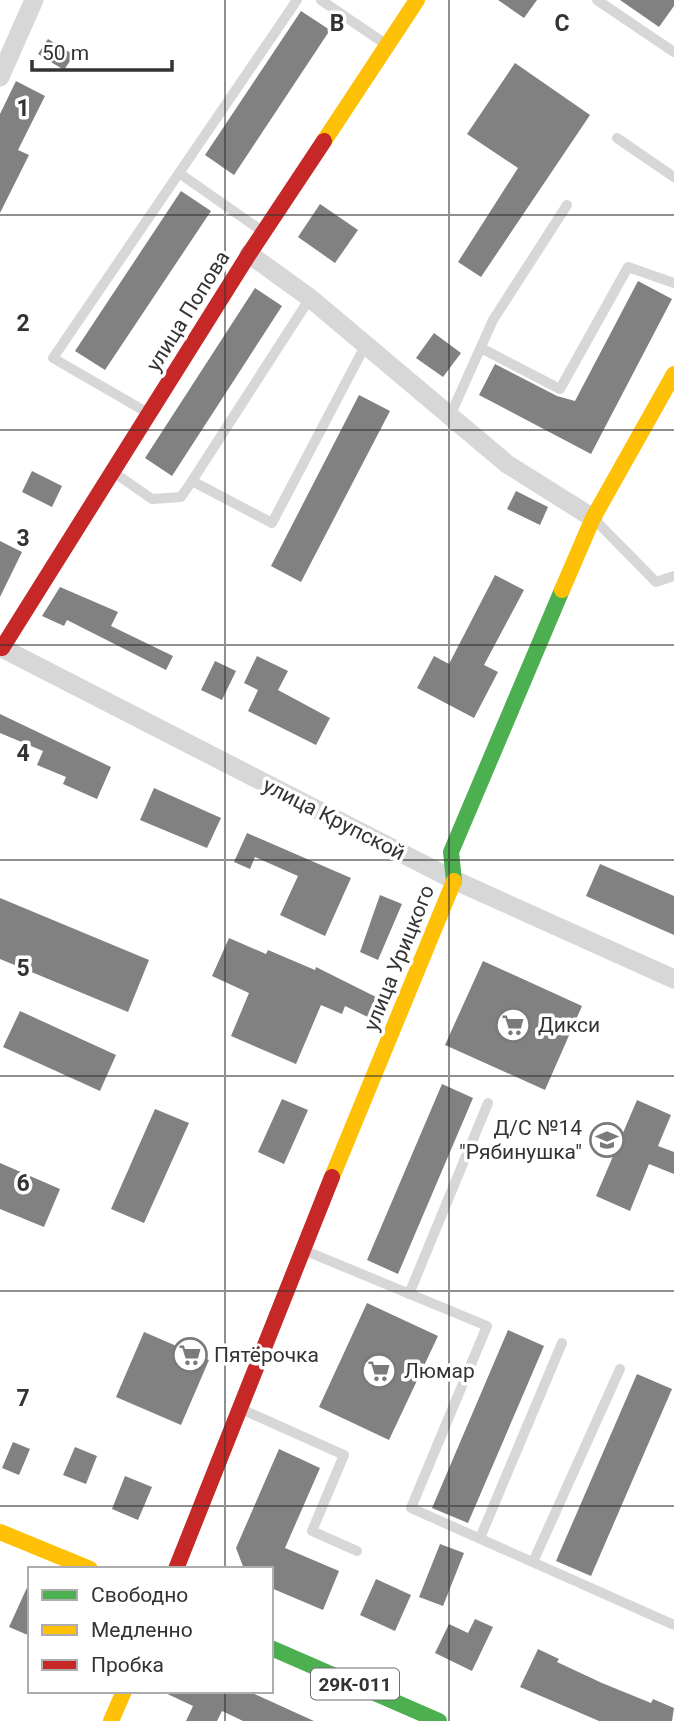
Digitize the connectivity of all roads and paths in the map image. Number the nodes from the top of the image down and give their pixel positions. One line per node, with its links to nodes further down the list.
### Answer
1 (34, 0): 8 (street)
2 (296, 0): 10 (lane)
3 (321, 0): 6 (lane)
4 (417, 0): 6 (street, улица Попова)
5 (597, 0): 7 (lane)
6 (387, 45): 13 (street, улица Попова)
7 (674, 52)
8 (0, 77)
9 (617, 138): 11 (lane)
10 (180, 173): 13 (lane); 20 (lane)
11 (674, 177)
12 (567, 205): 18 (lane)
13 (264, 232): 14 (street, улица Попова)
14 (249, 254): 16 (street); 20 (street, улица Попова)
15 (674, 283): 18 (lane)
16 (310, 298): 17 (street); 23 (lane)
17 (365, 346): 21 (street); 23 (lane)
18 (481, 348): 21 (lane)
19 (674, 374): 24 (street, улица Урицкого)
20 (149, 414): 22 (street, улица Попова)
21 (450, 416): 24 (street)
22 (112, 472): 23 (lane); 26 (street, улица Попова)
23 (192, 481)
24 (593, 518): 25 (lane); 27 (street, улица Урицкого)
25 (674, 576)
26 (1, 648): 27 (street, улица Крупской)
27 (454, 880): 28 (street, улица Крупской); 30 (street, улица Урицкого)
28 (674, 979)
29 (488, 1103): 31 (lane)
30 (303, 1249): 31 (lane); 34 (street, улица Урицкого)
31 (409, 1294): 36 (lane)
32 (562, 1343): 36 (lane)
33 (620, 1369): 38 (lane)
34 (238, 1408): 37 (lane); 40 (street, улица Урицкого)
35 (0, 1532): 39 (street)
36 (480, 1538): 38 (lane)
37 (357, 1551)
38 (533, 1562): 41 (lane)
39 (85, 1567)
40 (177, 1567)
41 (674, 1625)
42 (273, 1649): 45 (street, 29К-011)
43 (123, 1693): 44 (street)
44 (111, 1721)
45 (439, 1721)

